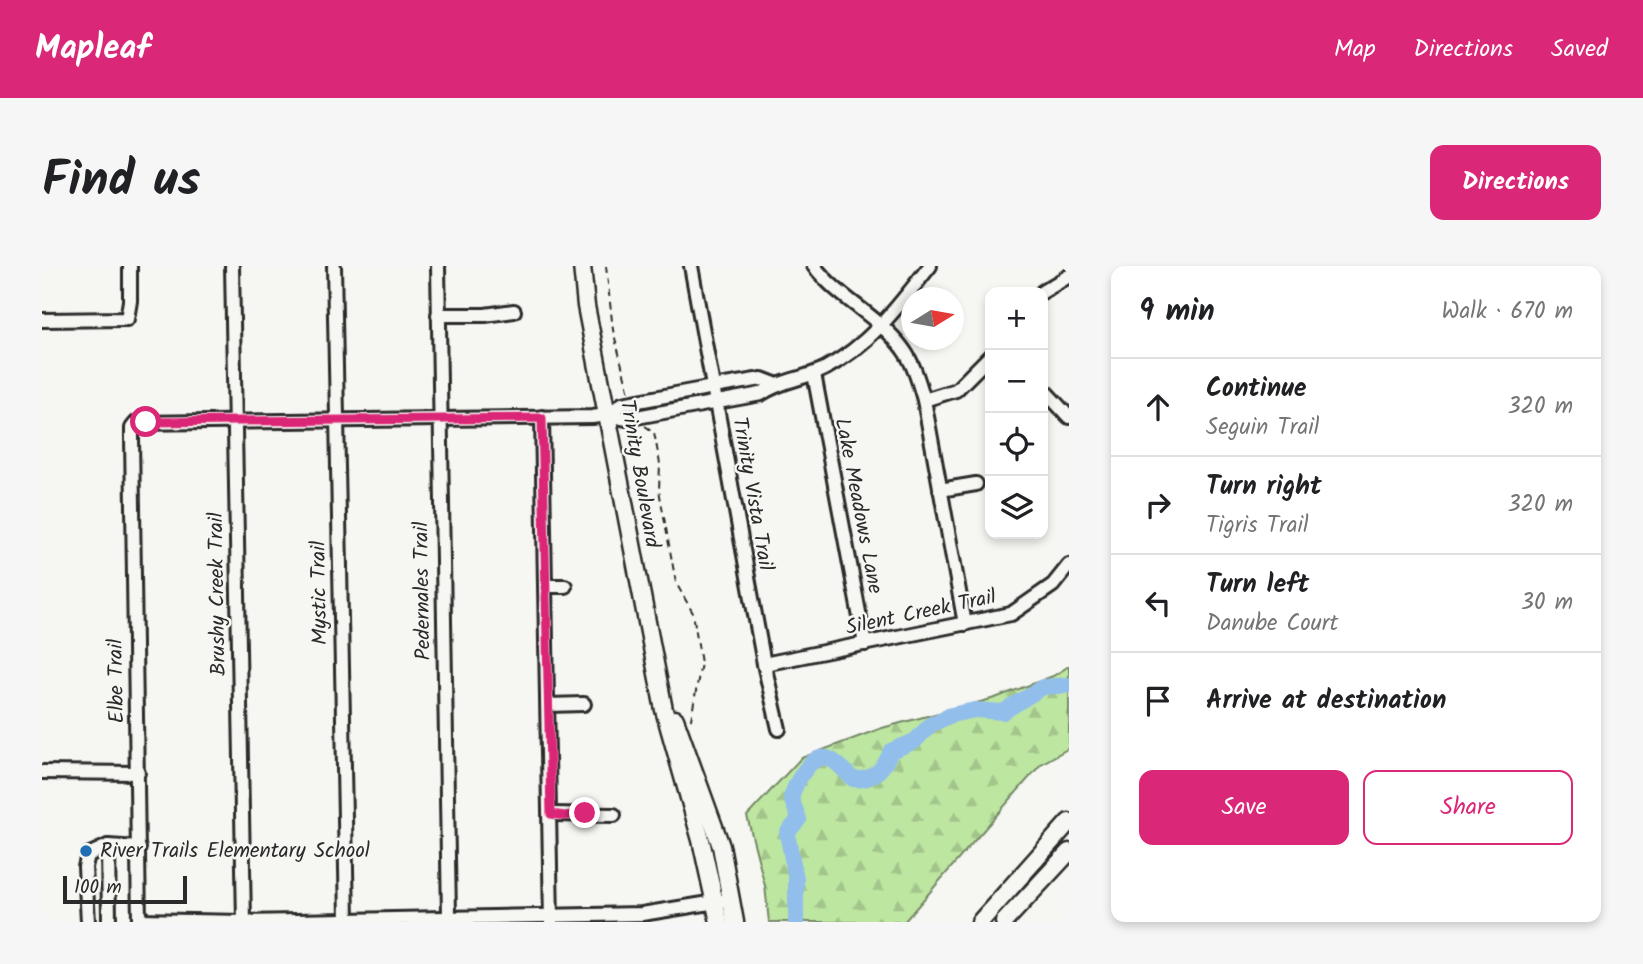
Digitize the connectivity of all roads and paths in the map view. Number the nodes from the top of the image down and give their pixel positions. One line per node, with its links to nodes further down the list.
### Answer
1 (130, 266): 14 (street)
2 (232, 266): 30 (street, Brushy Creek Trail)
3 (334, 266): 29 (street, Mystic Trail)
4 (438, 266): 13 (street, Pedernales Trail)
5 (582, 266): 25 (main road, Trinity Boulevard)
6 (606, 266): 22 (path)
7 (691, 266): 19 (street, Trinity Vista Trail)
8 (814, 266): 15 (street)
9 (930, 266): 15 (street)
10 (1069, 276): 11 (street)
11 (1048, 288)
12 (514, 311): 13 (street)
13 (439, 315): 27 (street, Pedernales Trail)
14 (42, 320)
15 (881, 327): 17 (street); 21 (street)
16 (985, 361): 21 (street)
17 (814, 374): 18 (street); 37 (street, Lake Meadows Lane)
18 (775, 384): 19 (street); 23 (street)
19 (713, 387): 22 (street); 23 (street, Trinity Vista Trail)
20 (1048, 393): 24 (street)
21 (924, 400): 32 (street)
22 (631, 402): 25 (street)
23 (716, 403): 26 (street); 38 (street, Trinity Vista Trail)
24 (1068, 414)
25 (607, 415): 26 (street); 28 (street); 51 (main road, Trinity Boulevard)
26 (634, 417): 42 (path)
27 (440, 418): 28 (street); 29 (street); 52 (street, Pedernales Trail)
28 (542, 418): 34 (street)
29 (337, 420): 30 (street); 53 (street, Mystic Trail)
30 (234, 421): 44 (street, Elbe Trail); 58 (street, Brushy Creek Trail)
31 (976, 484): 32 (street)
32 (940, 490): 36 (street)
33 (1069, 565): 36 (street, Silent Creek Trail)
34 (546, 586): 35 (street); 39 (street)
35 (565, 586)
36 (965, 624): 37 (street, Silent Creek Trail)
37 (865, 644): 38 (street, Silent Creek Trail)
38 (764, 664): 41 (street, Trinity Vista Trail)
39 (548, 705): 40 (street); 45 (street)
40 (584, 705)
41 (779, 729)
42 (691, 732)
43 (42, 772): 44 (street)
44 (138, 773): 49 (street, Elbe Trail)
45 (551, 814): 46 (street); 54 (street)
46 (614, 815)
47 (1069, 822): 61 (main road)
48 (108, 846): 49 (street); 56 (street); 57 (street)
49 (139, 848): 55 (street, Elbe Trail)
50 (1069, 852): 62 (main road)
51 (724, 901): 54 (street); 59 (main road, Trinity Boulevard); 60 (main road, Trinity Boulevard)
52 (449, 916): 53 (street); 54 (street)
53 (347, 919): 58 (street)
54 (551, 919)
55 (139, 921): 58 (street)
56 (88, 922)
57 (109, 922)
58 (244, 922)
59 (719, 922)
60 (735, 922)
61 (980, 922)
62 (1004, 922)

